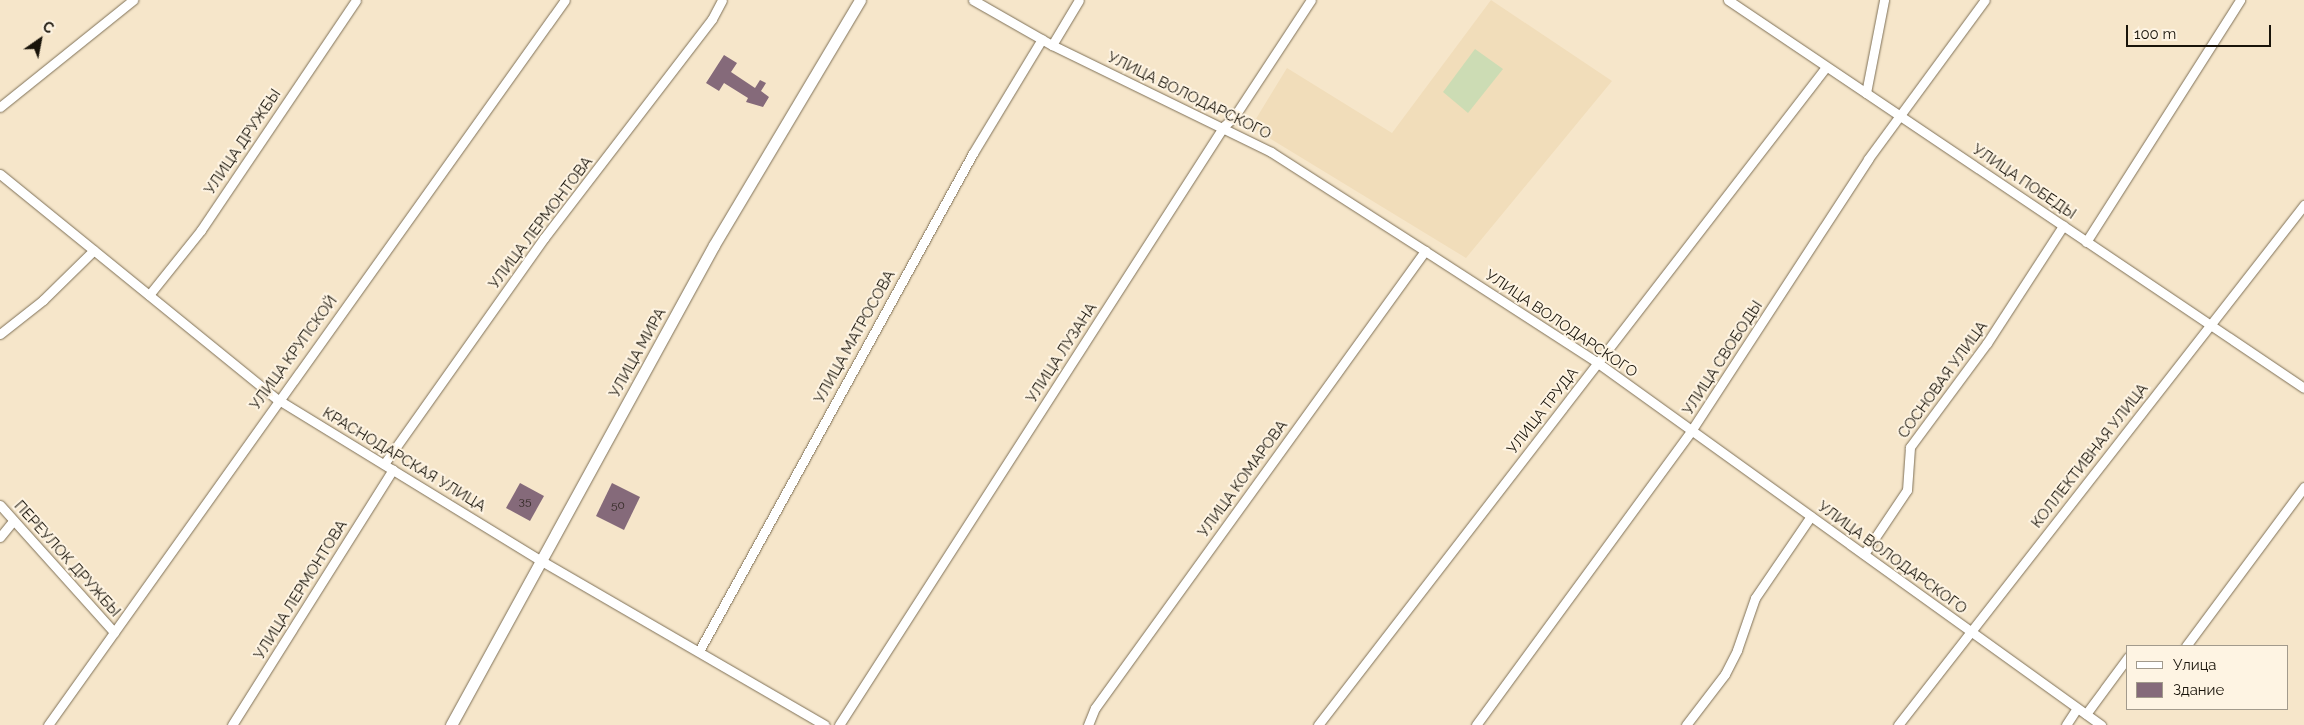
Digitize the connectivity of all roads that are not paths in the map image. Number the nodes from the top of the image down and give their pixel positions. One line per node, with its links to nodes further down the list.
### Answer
1 (133, 0): 17 (street)
2 (356, 0): 26 (street, УЛИЦА ДРУЖБЫ)
3 (565, 0): 31 (street, УЛИЦА КРУПСКОЙ)
4 (722, 0): 33 (street, УЛИЦА ЛЕРМОНТОВА)
5 (860, 0): 41 (main road, УЛИЦА МИРА)
6 (973, 0): 13 (street, УЛИЦА ВОЛОДАРСКОГО)
7 (1079, 0): 14 (street)
8 (1311, 0): 19 (street, УЛИЦА ЛУЗАНА)
9 (1728, 0): 15 (street, УЛИЦА ПОБЕДЫ)
10 (1884, 0): 16 (street)
11 (1985, 0): 18 (street, УЛИЦА СВОБОДЫ)
12 (2240, 0): 23 (street)
13 (1042, 39): 14 (street, УЛИЦА ВОЛОДАРСКОГО); 45 (street, УЛИЦА МАТРОСОВА)
14 (1052, 45): 19 (street, УЛИЦА ВОЛОДАРСКОГО)
15 (1826, 66): 16 (street, УЛИЦА ПОБЕДЫ); 29 (street, УЛИЦА ТРУДА)
16 (1866, 93): 18 (street, УЛИЦА ПОБЕДЫ)
17 (0, 107)
18 (1902, 116): 22 (street, УЛИЦА ПОБЕДЫ); 32 (street, УЛИЦА СВОБОДЫ)
19 (1224, 126): 25 (street, УЛИЦА ВОЛОДАРСКОГО); 53 (street, УЛИЦА ЛУЗАНА)
20 (0, 174): 24 (street, КРАСНОДАРСКАЯ УЛИЦА)
21 (2304, 204): 27 (street, КОЛЛЕКТИВНАЯ УЛИЦА)
22 (2063, 226): 23 (street, УЛИЦА ПОБЕДЫ); 40 (street, СОСНОВАЯ УЛИЦА)
23 (2086, 242): 27 (street, УЛИЦА ПОБЕДЫ)
24 (94, 250): 26 (street, КРАСНОДАРСКАЯ УЛИЦА); 28 (street)
25 (1425, 251): 29 (street, УЛИЦА ВОЛОДАРСКОГО); 54 (street, УЛИЦА КОМАРОВА)
26 (149, 296): 31 (street, КРАСНОДАРСКАЯ УЛИЦА)
27 (2210, 324): 30 (street, УЛИЦА ПОБЕДЫ); 43 (street, КОЛЛЕКТИВНАЯ УЛИЦА)
28 (0, 334)
29 (1598, 363): 32 (street, УЛИЦА ВОЛОДАРСКОГО); 55 (street, УЛИЦА ТРУДА)
30 (2304, 388)
31 (277, 399): 33 (street, КРАСНОДАРСКАЯ УЛИЦА); 42 (street, УЛИЦА КРУПСКОЙ)
32 (1692, 431): 37 (street, УЛИЦА ВОЛОДАРСКОГО); 56 (street, УЛИЦА СВОБОДЫ)
33 (384, 464): 34 (street, КРАСНОДАРСКАЯ УЛИЦА)
34 (393, 469): 41 (street, КРАСНОДАРСКАЯ УЛИЦА); 50 (street, УЛИЦА ЛЕРМОНТОВА)
35 (2304, 487): 44 (street)
36 (0, 505): 38 (street, ПЕРЕУЛОК ДРУЖБЫ)
37 (1811, 516): 40 (street, УЛИЦА ВОЛОДАРСКОГО); 57 (street)
38 (12, 522): 39 (street); 42 (street, ПЕРЕУЛОК ДРУЖБЫ)
39 (0, 537)
40 (1864, 554): 43 (street, УЛИЦА ВОЛОДАРСКОГО)
41 (540, 560): 45 (street, КРАСНОДАРСКАЯ УЛИЦА); 51 (main road, УЛИЦА МИРА)
42 (114, 632): 49 (street, УЛИЦА КРУПСКОЙ)
43 (1970, 632): 47 (street, УЛИЦА ВОЛОДАРСКОГО); 58 (street, КОЛЛЕКТИВНАЯ УЛИЦА)
44 (2187, 645)
45 (699, 651): 52 (street, КРАСНОДАРСКАЯ УЛИЦА)
46 (2126, 660): 48 (street)
47 (2078, 708): 48 (street, УЛИЦА ВОЛОДАРСКОГО); 59 (street)
48 (2086, 714): 60 (street, УЛИЦА ВОЛОДАРСКОГО)
49 (48, 725)
50 (232, 725)
51 (451, 725)
52 (825, 725)
53 (839, 725)
54 (1088, 725)
55 (1318, 725)
56 (1476, 725)
57 (1686, 725)
58 (1898, 725)
59 (2066, 725)
60 (2101, 725)

